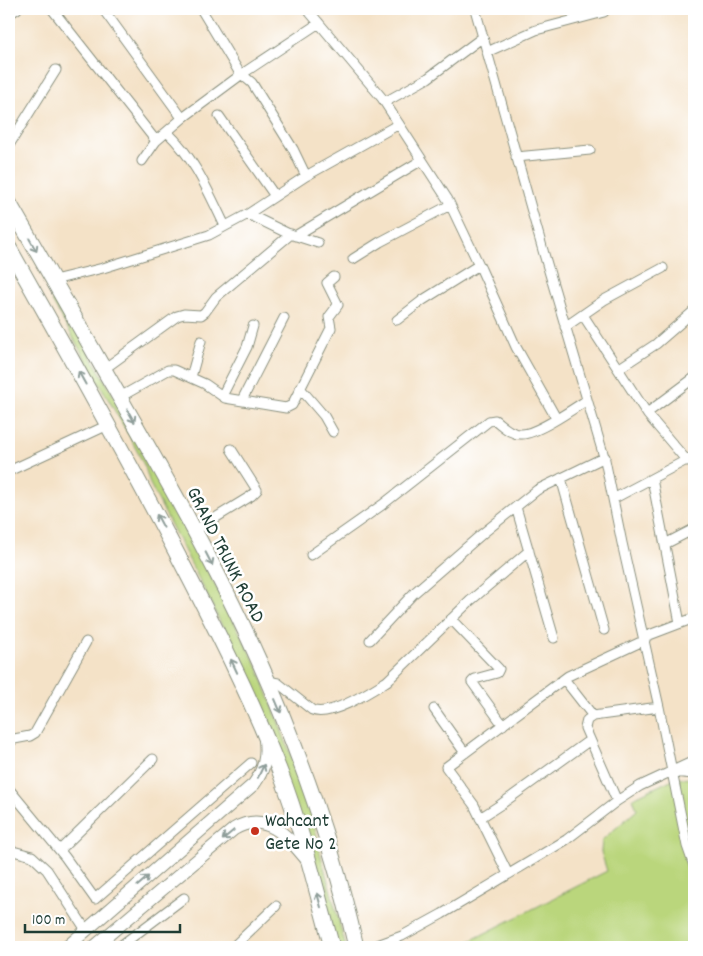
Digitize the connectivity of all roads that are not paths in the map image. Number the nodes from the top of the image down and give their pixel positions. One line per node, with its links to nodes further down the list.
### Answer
1 (17, 9): 8 (street)
2 (52, 9): 19 (street)
3 (103, 9): 15 (street)
4 (202, 9): 13 (street)
5 (307, 9): 9 (street)
6 (475, 9): 10 (street)
7 (604, 12): 11 (street)
8 (9, 14)
9 (319, 22): 13 (street); 14 (street)
10 (483, 37): 11 (street); 14 (street)
11 (487, 52): 22 (street)
12 (56, 70): 20 (street)
13 (242, 74): 18 (street); 25 (street)
14 (385, 102): 17 (street)
15 (180, 115)
16 (219, 116): 26 (street)
17 (399, 124): 23 (street); 25 (street)
18 (166, 132): 19 (street); 30 (street)
19 (156, 141): 24 (street)
20 (9, 146)
21 (590, 150): 22 (street)
22 (516, 157): 45 (street)
23 (422, 160): 28 (street); 31 (street)
24 (142, 161)
25 (306, 176): 26 (street)
26 (275, 196): 29 (street)
27 (9, 203): 38 (highway, GRAND TRUNK ROAD, one-way to 38)
28 (450, 205): 34 (street); 35 (street)
29 (248, 214): 30 (street); 31 (street)
30 (225, 226): 38 (street)
31 (293, 235): 32 (street); 47 (street)
32 (318, 243)
33 (9, 248): 39 (highway)
34 (354, 259)
35 (479, 265): 43 (street); 57 (street)
36 (663, 268): 41 (street)
37 (334, 276): 51 (street)
38 (54, 280): 39 (highway); 47 (highway, GRAND TRUNK ROAD)
39 (33, 291): 58 (highway, one-way to 39)
40 (694, 312): 48 (street)
41 (583, 315): 45 (street); 48 (street)
42 (284, 318): 54 (street)
43 (397, 320)
44 (253, 326): 52 (street)
45 (566, 327): 55 (street)
46 (201, 341): 49 (street)
47 (104, 369): 53 (highway, GRAND TRUNK ROAD)
48 (618, 369): 56 (street)
49 (191, 377): 52 (street); 53 (street)
50 (694, 378): 56 (street)
51 (300, 388): 54 (street); 59 (street)
52 (222, 396): 54 (street)
53 (120, 397): 69 (highway, GRAND TRUNK ROAD, one-way to 69)
54 (242, 400)
55 (587, 400): 57 (street); 61 (street)
56 (647, 413): 62 (street)
57 (556, 418): 72 (street)
58 (108, 425): 63 (street); 87 (highway, one-way to 58)
59 (333, 432)
60 (231, 449): 69 (street)
61 (605, 457): 64 (street); 66 (street)
62 (691, 458): 65 (street)
63 (9, 471)
64 (561, 478): 67 (street); 76 (street)
65 (652, 479): 66 (street); 70 (street)
66 (613, 499): 78 (street)
67 (516, 507): 71 (street); 79 (street)
68 (694, 529): 70 (street)
69 (194, 531): 82 (highway, GRAND TRUNK ROAD, one-way to 82)
70 (665, 544): 75 (street)
71 (529, 551): 74 (street); 77 (street)
72 (311, 554)
73 (694, 618): 75 (street)
74 (451, 619): 82 (street); 86 (street)
75 (680, 623): 78 (street)
76 (604, 630)
77 (554, 638)
78 (645, 639): 81 (street); 83 (street)
79 (370, 640)
80 (86, 642): 88 (street)
81 (564, 679): 85 (street); 86 (street)
82 (268, 681): 112 (highway, GRAND TRUNK ROAD, one-way to 112)
83 (660, 707): 85 (street); 94 (street)
84 (434, 709): 90 (street)
85 (593, 716): 89 (street)
86 (503, 725): 90 (street)
87 (264, 733): 101 (highway); 106 (main road, one-way to 87)
88 (9, 740)
89 (590, 740): 97 (street); 98 (street)
90 (465, 753): 98 (street)
91 (152, 759): 100 (street)
92 (694, 762): 94 (street)
93 (251, 763): 100 (street)
94 (672, 772): 95 (street); 97 (street); 102 (street)
95 (694, 774)
96 (9, 789): 100 (street)
97 (617, 801): 103 (street)
98 (480, 818): 103 (street)
99 (9, 850): 106 (street)
100 (60, 850)
101 (310, 863): 108 (main road, one-way to 108); 111 (highway, one-way to 101)
102 (694, 866)
103 (508, 874): 113 (street)
104 (184, 898): 109 (street)
105 (276, 906): 110 (street)
106 (86, 930): 107 (main road)
107 (66, 947)
108 (94, 947)
109 (119, 947)
110 (233, 947)
111 (332, 947)
112 (356, 947)
113 (372, 947)

